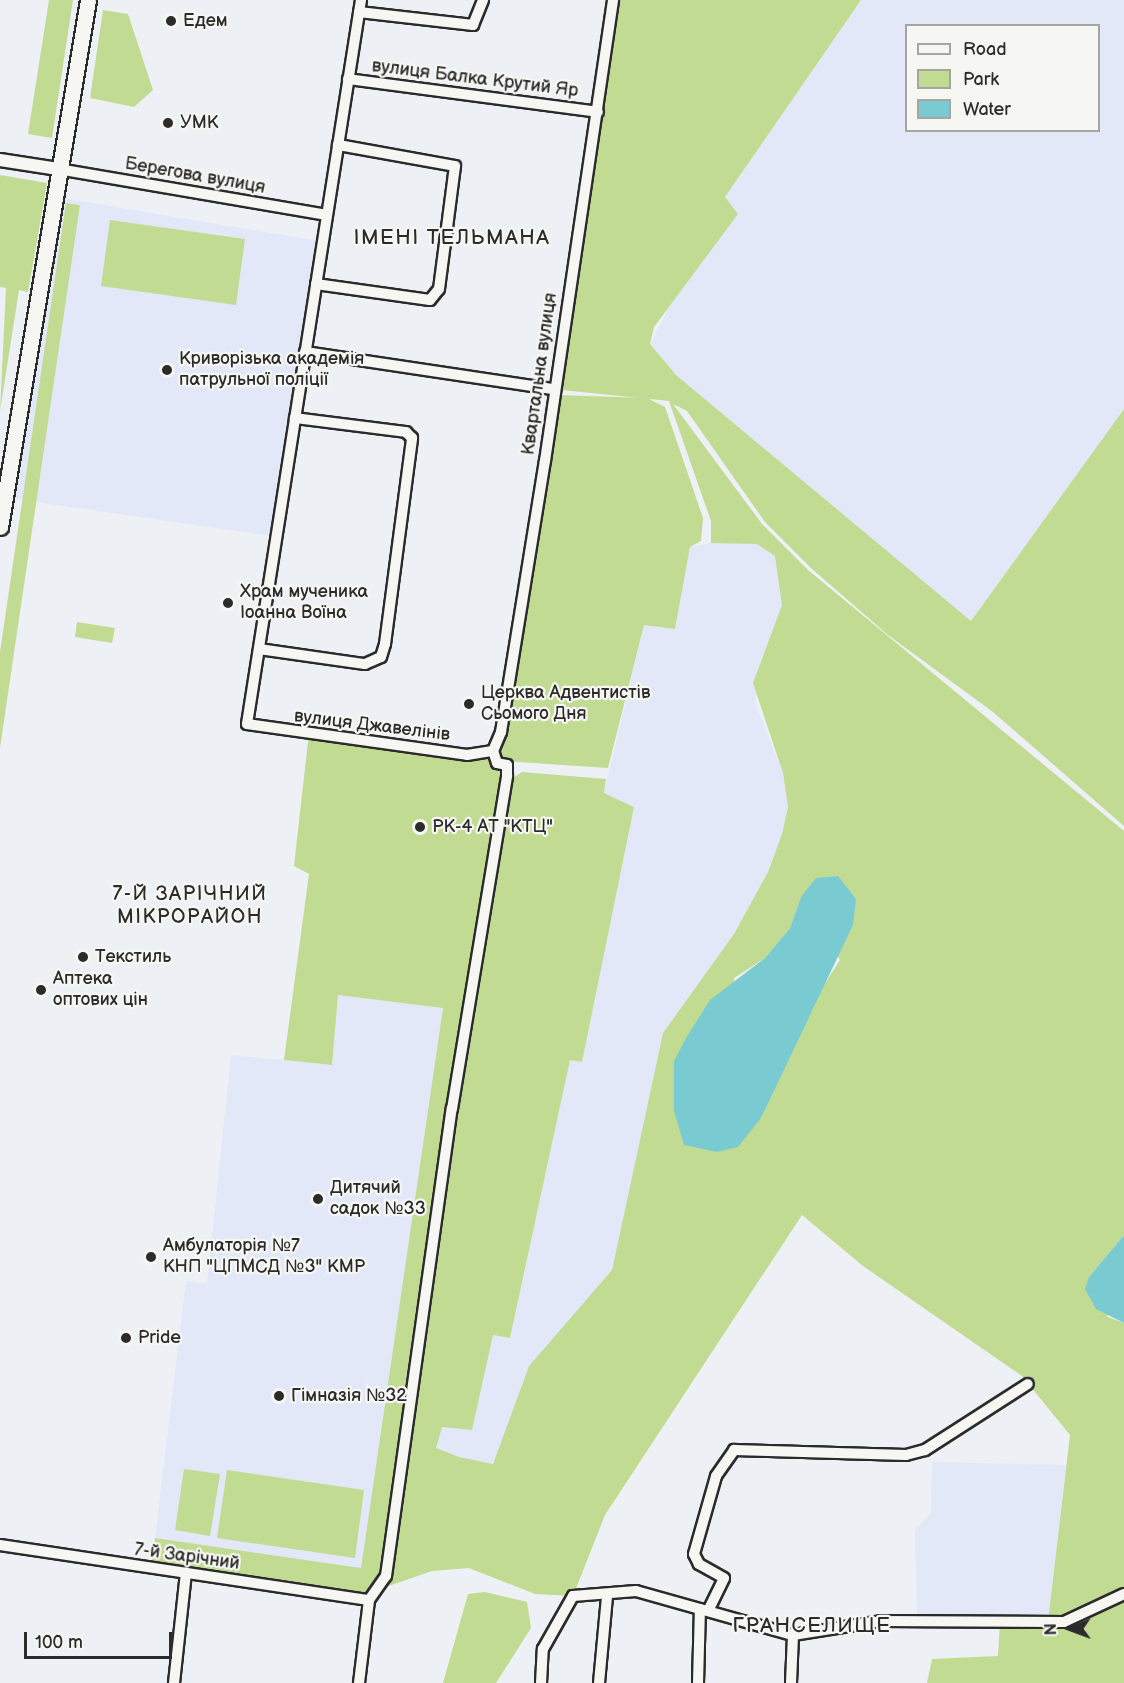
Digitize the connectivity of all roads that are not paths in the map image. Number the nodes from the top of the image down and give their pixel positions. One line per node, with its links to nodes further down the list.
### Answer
1 (88, 0): 10 (main road)
2 (361, 0): 5 (street)
3 (483, 0): 5 (street)
4 (613, 0): 7 (street, Квартальна вулиця)
5 (359, 12): 6 (street)
6 (348, 79): 7 (street, вулиця Балка Крутий Яр); 8 (street)
7 (598, 112): 14 (street, Квартальна вулиця)
8 (338, 145): 11 (street); 12 (street)
9 (0, 160): 10 (street)
10 (58, 169): 11 (street, Берегова вулиця); 16 (main road)
11 (327, 215): 12 (street)
12 (316, 284): 13 (street)
13 (305, 352): 14 (street); 15 (street)
14 (552, 390): 18 (street, Квартальна вулиця)
15 (295, 418): 17 (street); 17 (street)
16 (0, 527)
17 (259, 649): 18 (street, вулиця Джавелінів)
18 (493, 751): 24 (street)
19 (1028, 1384): 25 (street)
20 (0, 1545): 21 (street, 7-й Зарічний)
21 (186, 1573): 24 (street, 7-й Зарічний); 27 (street)
22 (1124, 1593): 26 (street)
23 (607, 1596): 25 (street); 29 (street); 30 (street)
24 (369, 1600): 28 (street)
25 (704, 1609): 26 (street); 31 (street)
26 (793, 1635): 32 (street)
27 (174, 1683)
28 (359, 1683)
29 (541, 1683)
30 (599, 1683)
31 (698, 1683)
32 (791, 1683)

